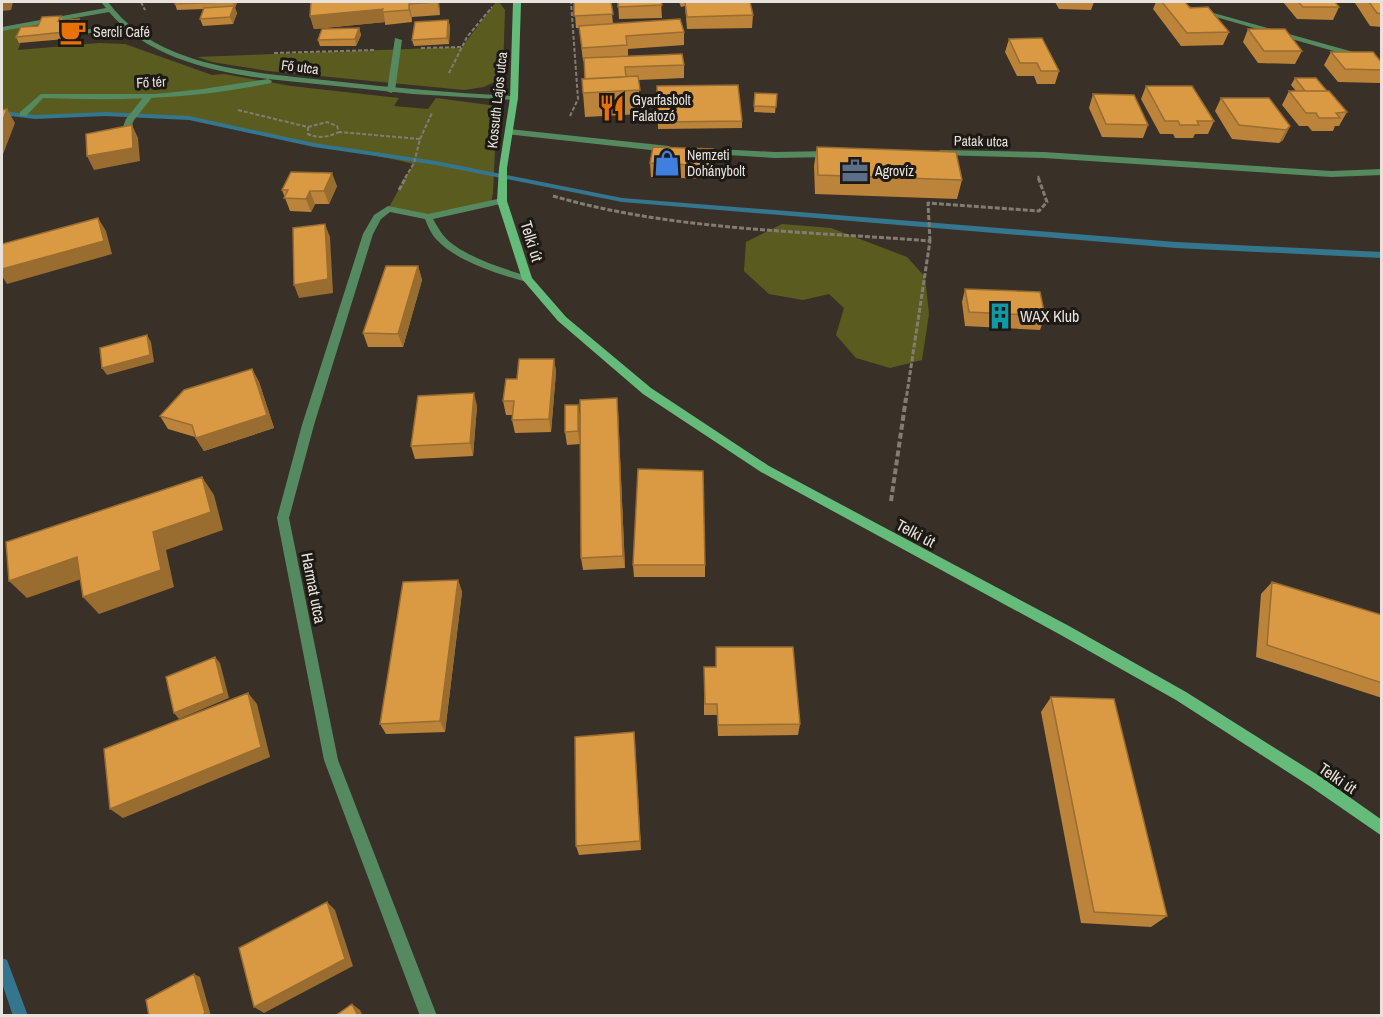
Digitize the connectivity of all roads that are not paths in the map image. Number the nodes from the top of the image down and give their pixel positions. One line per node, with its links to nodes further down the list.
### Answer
1 (105, 2): 4 (street, Fő utca)
2 (517, 2): 13 (main road, Kossuth Lajos utca)
3 (1168, 2): 9 (street)
4 (109, 10): 5 (street, Fő utca); 6 (street)
5 (128, 26): 7 (street); 10 (street, Fő utca)
6 (2, 30)
7 (84, 32)
8 (398, 45): 11 (street)
9 (1382, 63)
10 (286, 78): 11 (street, Fő utca); 12 (street, Fő tér)
11 (391, 91): 13 (street, Fő utca)
12 (149, 96): 14 (street, Fő tér); 16 (street)
13 (514, 98): 15 (main road, Kossuth Lajos utca)
14 (23, 114)
15 (509, 132): 18 (street); 20 (main road, Kossuth Lajos utca)
16 (124, 134)
17 (932, 153): 19 (street, Patak utca)
18 (842, 154)
19 (1382, 172)
20 (502, 201): 21 (street, Harmat utca); 22 (main road, Telki út)
21 (428, 217): 22 (street); 24 (street, Harmat utca)
22 (527, 279): 23 (main road, Telki út)
23 (1382, 829)
24 (429, 1016)

